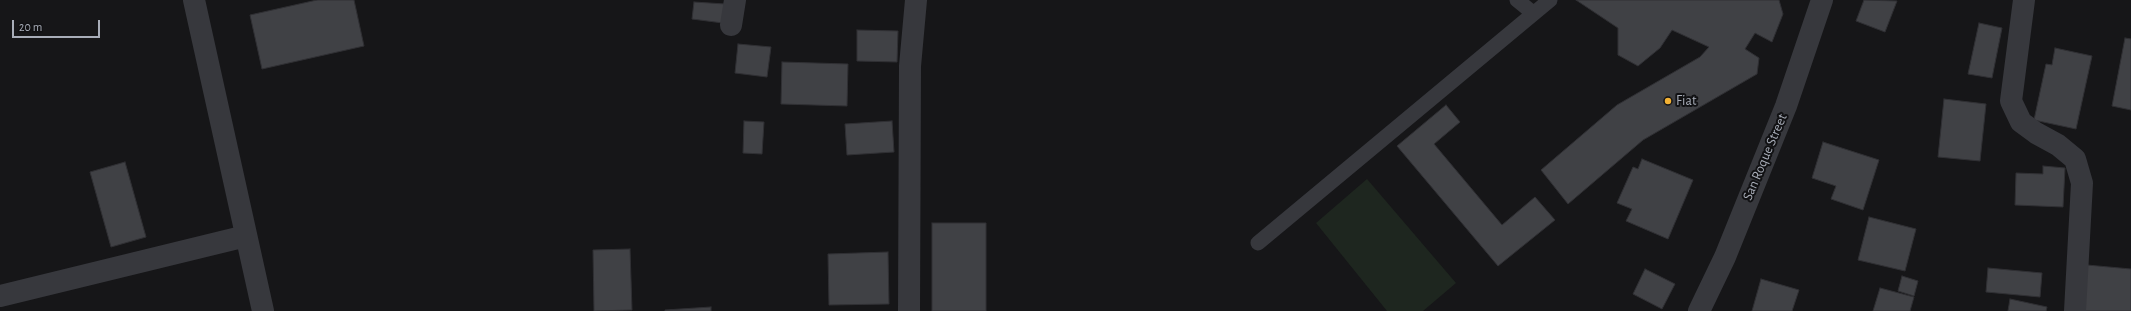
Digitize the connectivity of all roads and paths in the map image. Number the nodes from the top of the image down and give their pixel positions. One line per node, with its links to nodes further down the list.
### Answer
1 (194, 0): 10 (street)
2 (736, 0): 9 (street)
3 (916, 0): 14 (street)
4 (1517, 0): 8 (lane)
5 (1550, 0): 8 (lane)
6 (1822, 0): 15 (street, San Roque Street)
7 (2024, 0): 16 (street)
8 (1533, 13): 11 (lane)
9 (731, 25)
10 (246, 236): 12 (street); 13 (street)
11 (1258, 243)
12 (0, 296)
13 (263, 311)
14 (909, 311)
15 (1699, 311)
16 (2075, 311)

